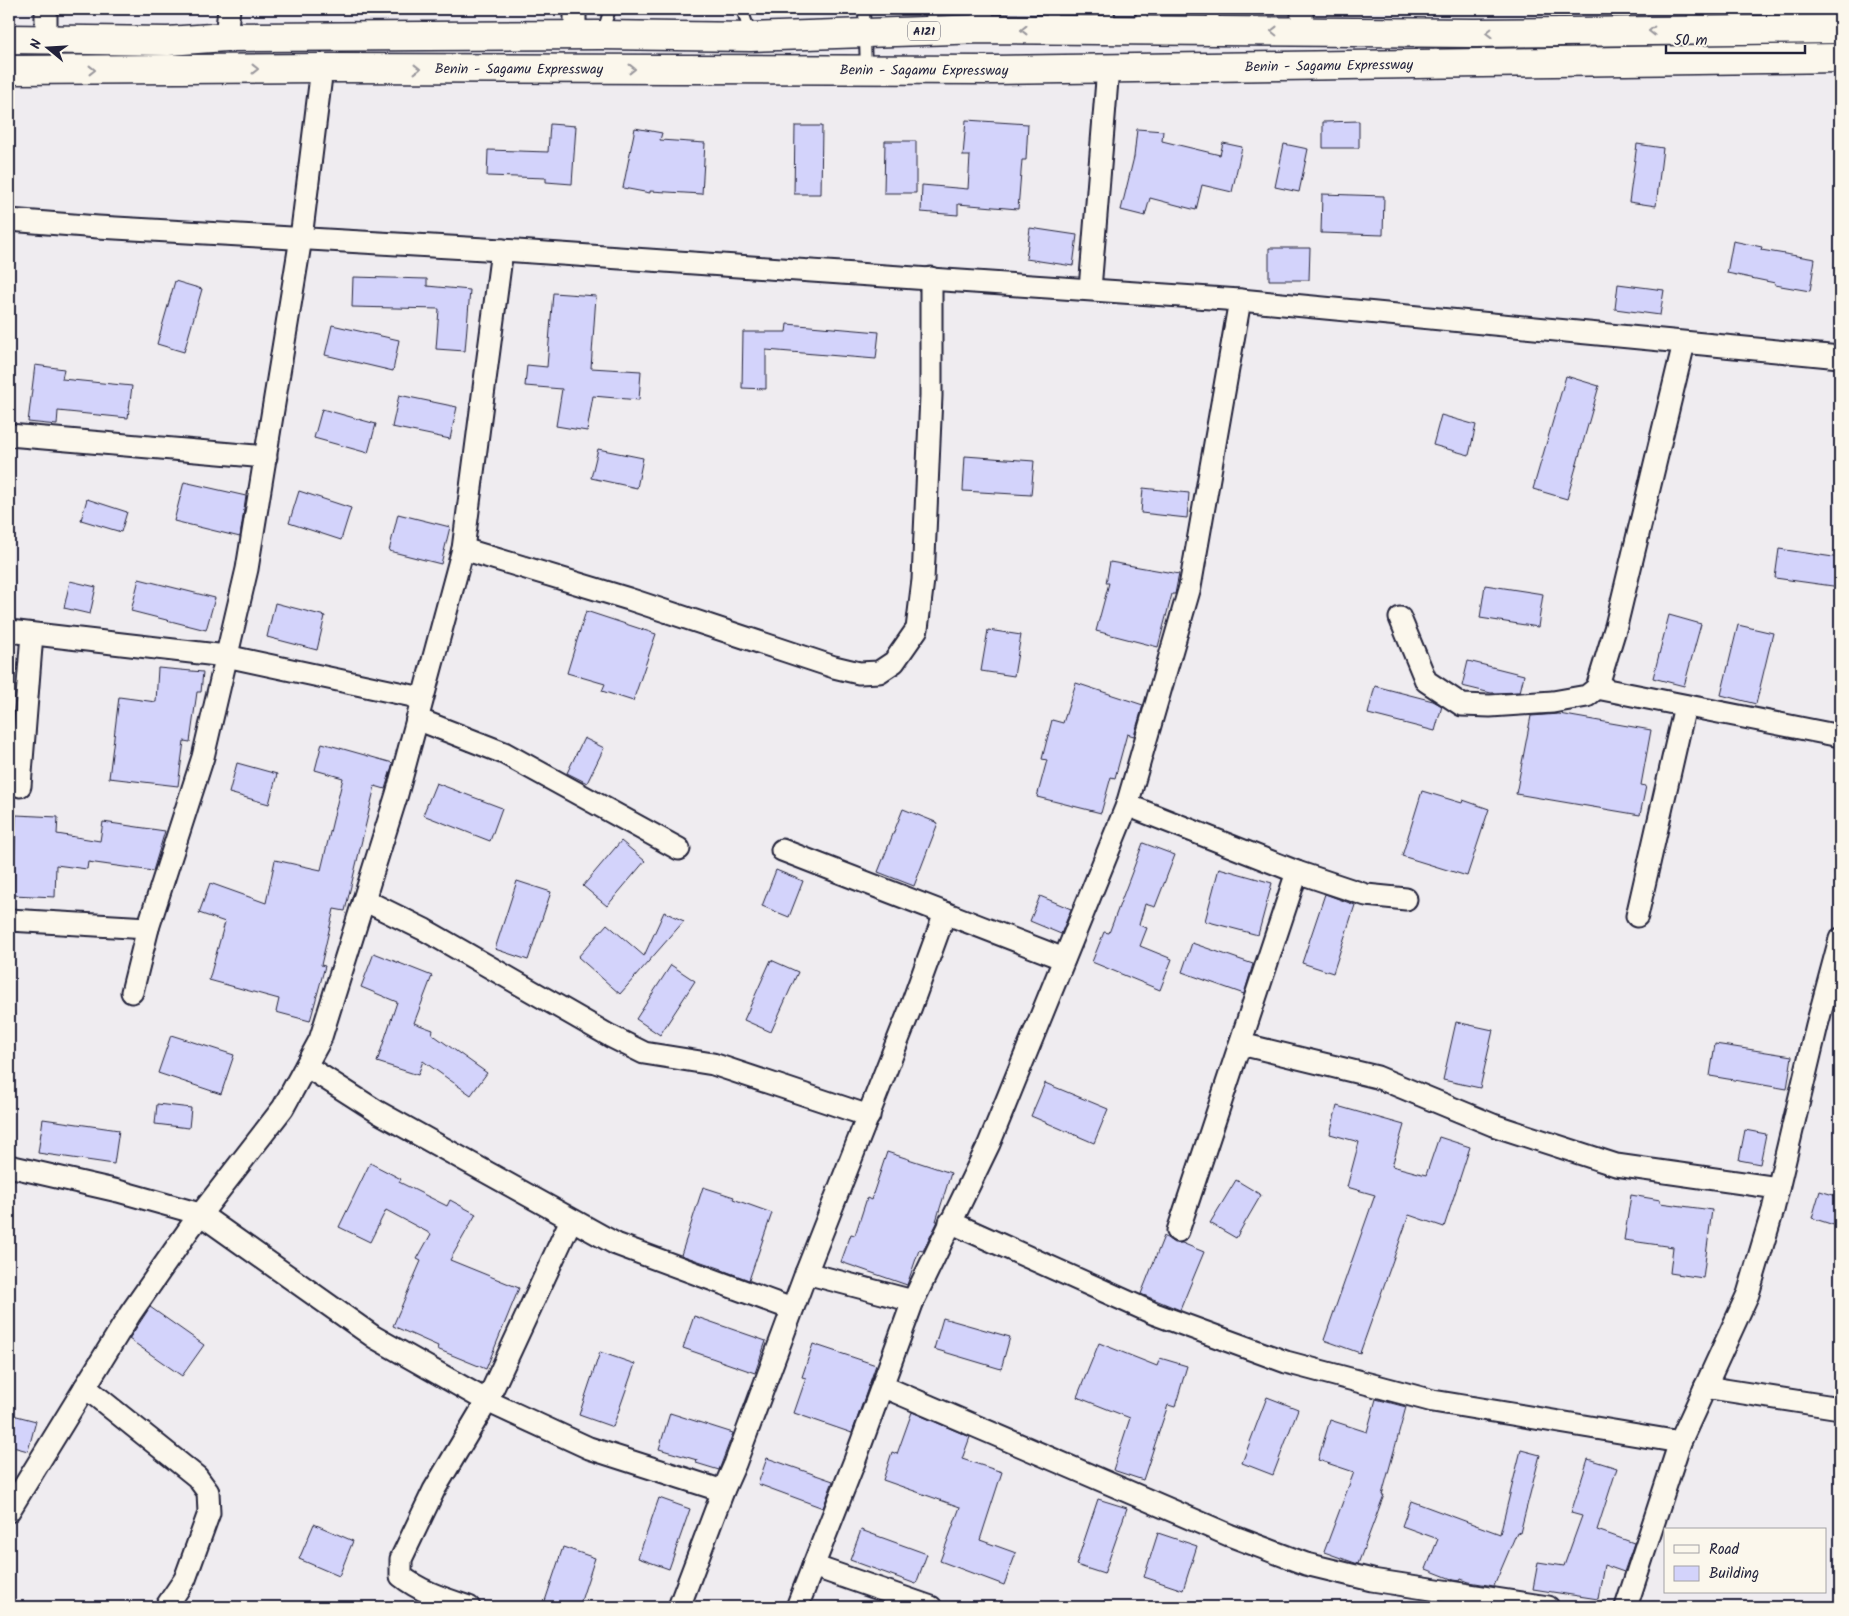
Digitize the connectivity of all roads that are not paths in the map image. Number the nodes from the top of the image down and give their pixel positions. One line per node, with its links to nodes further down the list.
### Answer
1 (46, 9): 20 (street)
2 (229, 9): 18 (street)
3 (575, 9): 16 (street)
4 (610, 9): 16 (lane)
5 (742, 9): 17 (lane)
6 (983, 19): 7 (highway, A121, one-way to 6); 11 (highway, A121)
7 (1052, 19): 8 (highway, A121)
8 (1110, 19): 9 (highway, A121)
9 (1141, 19): 12 (highway, A121)
10 (1698, 19): 13 (highway, A121, one-way to 13); 15 (highway, A121)
11 (932, 20): 14 (highway, A121)
12 (1214, 20): 13 (highway, A121, one-way to 12)
13 (1302, 20)
14 (864, 21): 17 (highway, A121); 25 (lane)
15 (1840, 29)
16 (588, 35): 17 (highway, A121); 18 (highway, A121)
17 (751, 37)
18 (226, 38): 20 (highway, A121)
19 (9, 39): 20 (highway, A121)
20 (46, 39)
21 (1838, 61): 23 (highway, Benin - Sagamu Expressway)
22 (322, 68): 24 (highway, Benin - Sagamu Expressway, one-way to 22); 25 (highway, Benin - Sagamu Expressway, one-way to 25); 27 (street)
23 (1108, 68): 25 (highway, Benin - Sagamu Expressway); 30 (street)
24 (9, 70)
25 (866, 70)
26 (9, 220): 27 (street)
27 (301, 238): 28 (street); 35 (street)
28 (502, 250): 29 (street); 36 (street)
29 (931, 278): 30 (street); 36 (street)
30 (1090, 290): 31 (street)
31 (1240, 300): 32 (street); 47 (street)
32 (1684, 343): 33 (street); 41 (street)
33 (1840, 357)
34 (9, 435): 35 (street)
35 (266, 457): 40 (street)
36 (463, 549): 42 (street)
37 (1400, 618): 41 (street)
38 (9, 631): 39 (street)
39 (32, 634): 40 (street); 46 (street)
40 (226, 656): 42 (street); 56 (street)
41 (1597, 688): 43 (street)
42 (422, 698): 44 (street)
43 (1685, 706): 45 (street); 54 (street)
44 (417, 719): 48 (street); 52 (street)
45 (1840, 736)
46 (20, 786)
47 (1127, 805): 50 (street); 58 (street)
48 (678, 849)
49 (782, 850): 53 (street)
50 (1297, 872): 51 (street); 60 (street)
51 (1406, 899)
52 (364, 900): 61 (street); 62 (street)
53 (946, 913): 58 (street); 62 (street)
54 (1636, 916)
55 (9, 920): 56 (street)
56 (148, 928): 59 (street)
57 (1840, 939): 64 (street)
58 (1064, 959): 67 (street)
59 (132, 992)
60 (1241, 1044): 64 (street); 68 (street)
61 (306, 1066): 65 (street); 66 (street)
62 (868, 1116): 69 (street)
63 (9, 1166): 65 (street)
64 (1778, 1188): 74 (street)
65 (200, 1214): 73 (street); 75 (street)
66 (571, 1220): 71 (street); 75 (street)
67 (950, 1222): 70 (street); 77 (street)
68 (1178, 1231)
69 (806, 1273): 70 (street); 71 (street)
70 (913, 1301): 72 (street)
71 (792, 1309): 78 (street)
72 (882, 1386): 80 (street); 86 (street)
73 (85, 1387): 79 (street); 81 (street)
74 (1704, 1387): 76 (street); 77 (street)
75 (487, 1401): 78 (street); 82 (street)
76 (1840, 1408)
77 (1680, 1442): 87 (street)
78 (723, 1491): 83 (street)
79 (9, 1511)
80 (813, 1566): 84 (street); 85 (street)
81 (166, 1607)
82 (468, 1607)
83 (679, 1607)
84 (797, 1607)
85 (931, 1607)
86 (1548, 1607)
87 (1626, 1607)

